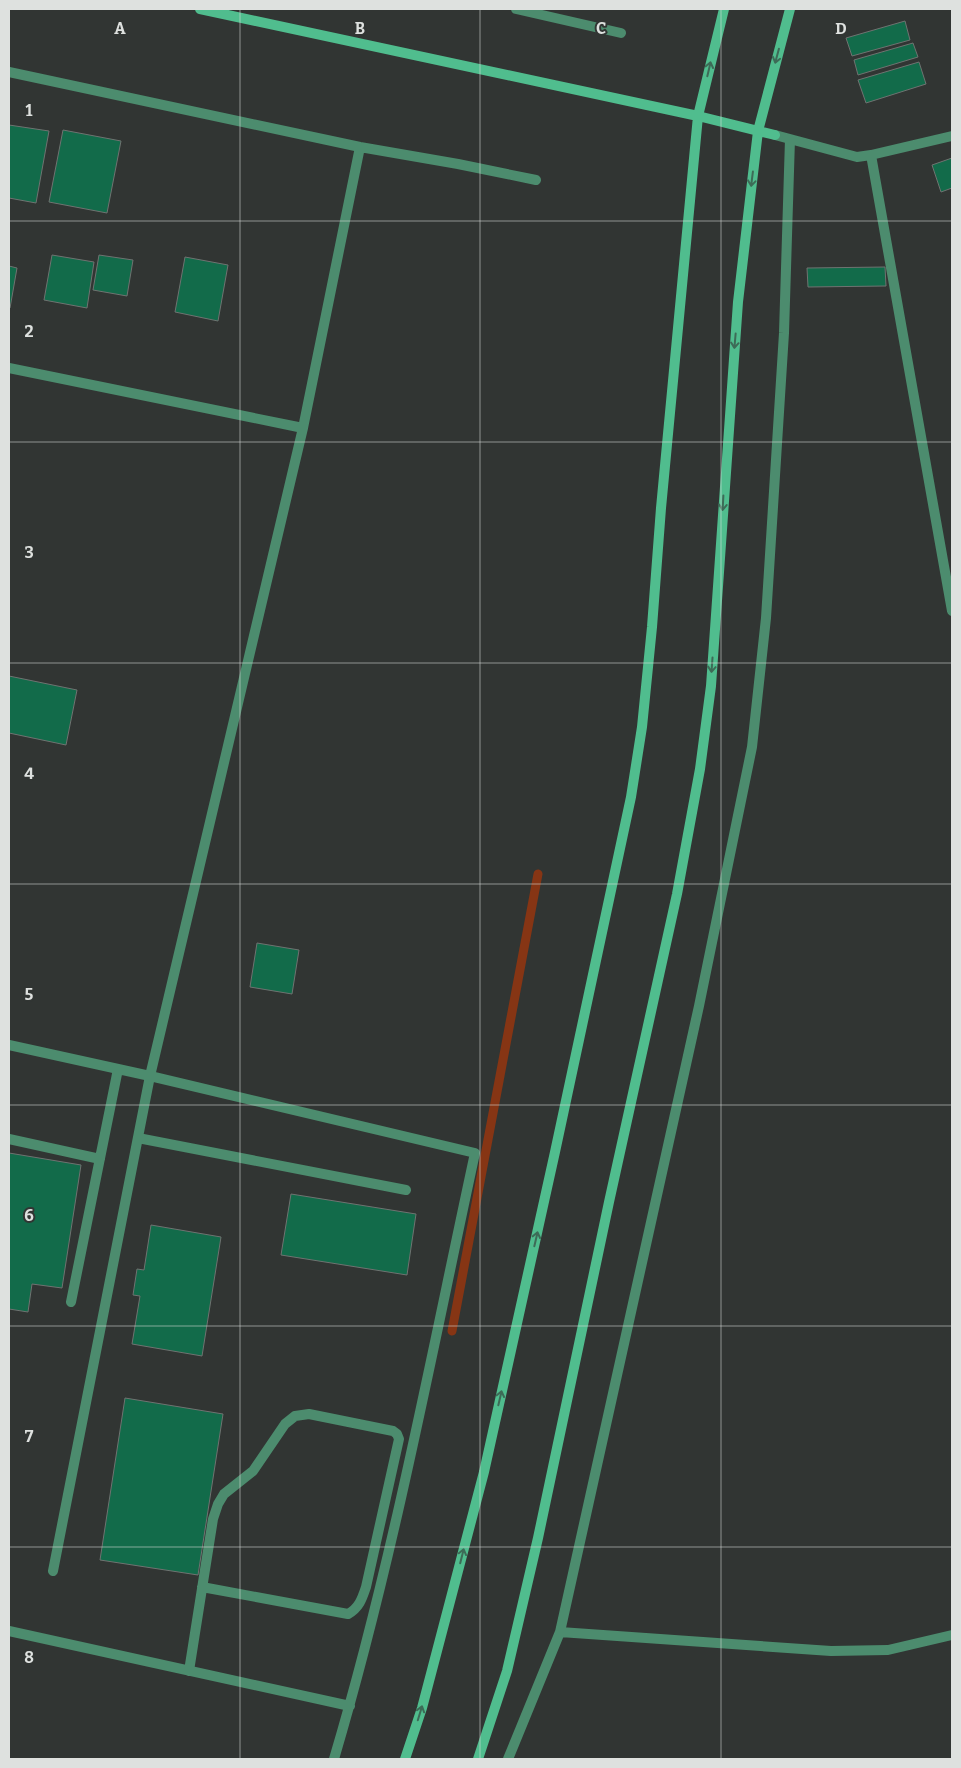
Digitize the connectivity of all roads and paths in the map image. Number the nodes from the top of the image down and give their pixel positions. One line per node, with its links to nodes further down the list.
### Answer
1 (200, 9): 7 (main road)
2 (516, 9): 5 (street)
3 (724, 9): 7 (main road, one-way to 3)
4 (790, 9): 8 (main road, one-way to 8)
5 (621, 33)
6 (9, 72): 12 (street)
7 (698, 116): 8 (main road); 34 (main road, one-way to 7)
8 (758, 131): 9 (main road); 35 (main road, one-way to 35)
9 (775, 135): 11 (street)
10 (952, 136): 13 (street)
11 (790, 139): 13 (street); 29 (street)
12 (360, 147): 14 (street); 16 (street)
13 (871, 155): 17 (street)
14 (536, 180)
15 (9, 368): 16 (street)
16 (303, 428): 20 (street)
17 (952, 611)
18 (9, 1045): 19 (street)
19 (118, 1069): 20 (street); 23 (street)
20 (150, 1076): 21 (street); 32 (street)
21 (138, 1138): 24 (street); 26 (street)
22 (9, 1139): 23 (street)
23 (100, 1159): 25 (street)
24 (406, 1190)
25 (71, 1302)
26 (53, 1571)
27 (202, 1587): 27 (street); 31 (street)
28 (9, 1631): 31 (street)
29 (560, 1632): 30 (street); 36 (street)
30 (952, 1635)
31 (189, 1671): 32 (street)
32 (350, 1706): 33 (street)
33 (334, 1759)
34 (405, 1759)
35 (478, 1759)
36 (508, 1759)

